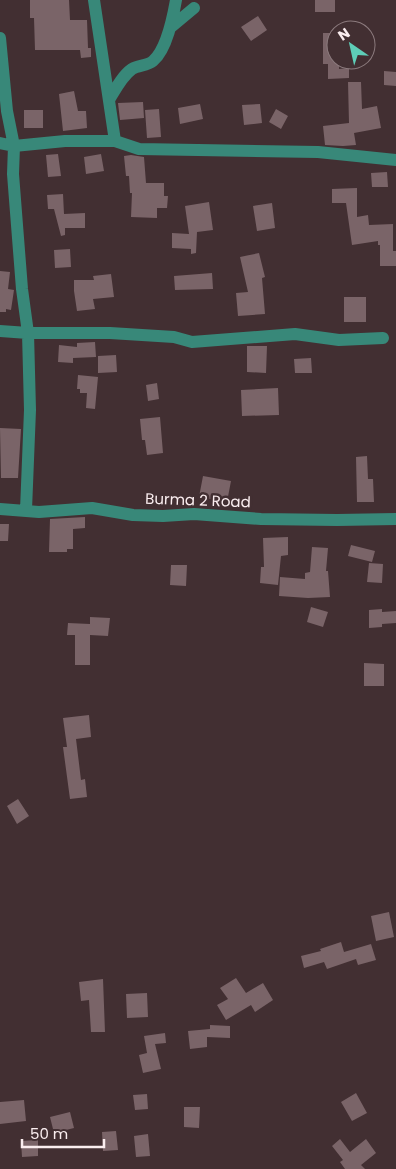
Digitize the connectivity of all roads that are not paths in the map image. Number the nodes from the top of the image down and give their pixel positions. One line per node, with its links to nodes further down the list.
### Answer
1 (94, 0): 6 (street)
2 (176, 0): 4 (street)
3 (194, 8): 4 (street)
4 (170, 28): 6 (street)
5 (0, 38): 9 (street)
6 (109, 100): 7 (street)
7 (115, 141): 9 (street); 10 (street)
8 (0, 143): 9 (street)
9 (14, 146): 12 (street)
10 (396, 160)
11 (0, 331): 12 (street)
12 (28, 333): 13 (street); 15 (street)
13 (383, 338)
14 (0, 509): 15 (street, Burma 2 Road)
15 (26, 510): 16 (street, Burma 2 Road)
16 (396, 519)

